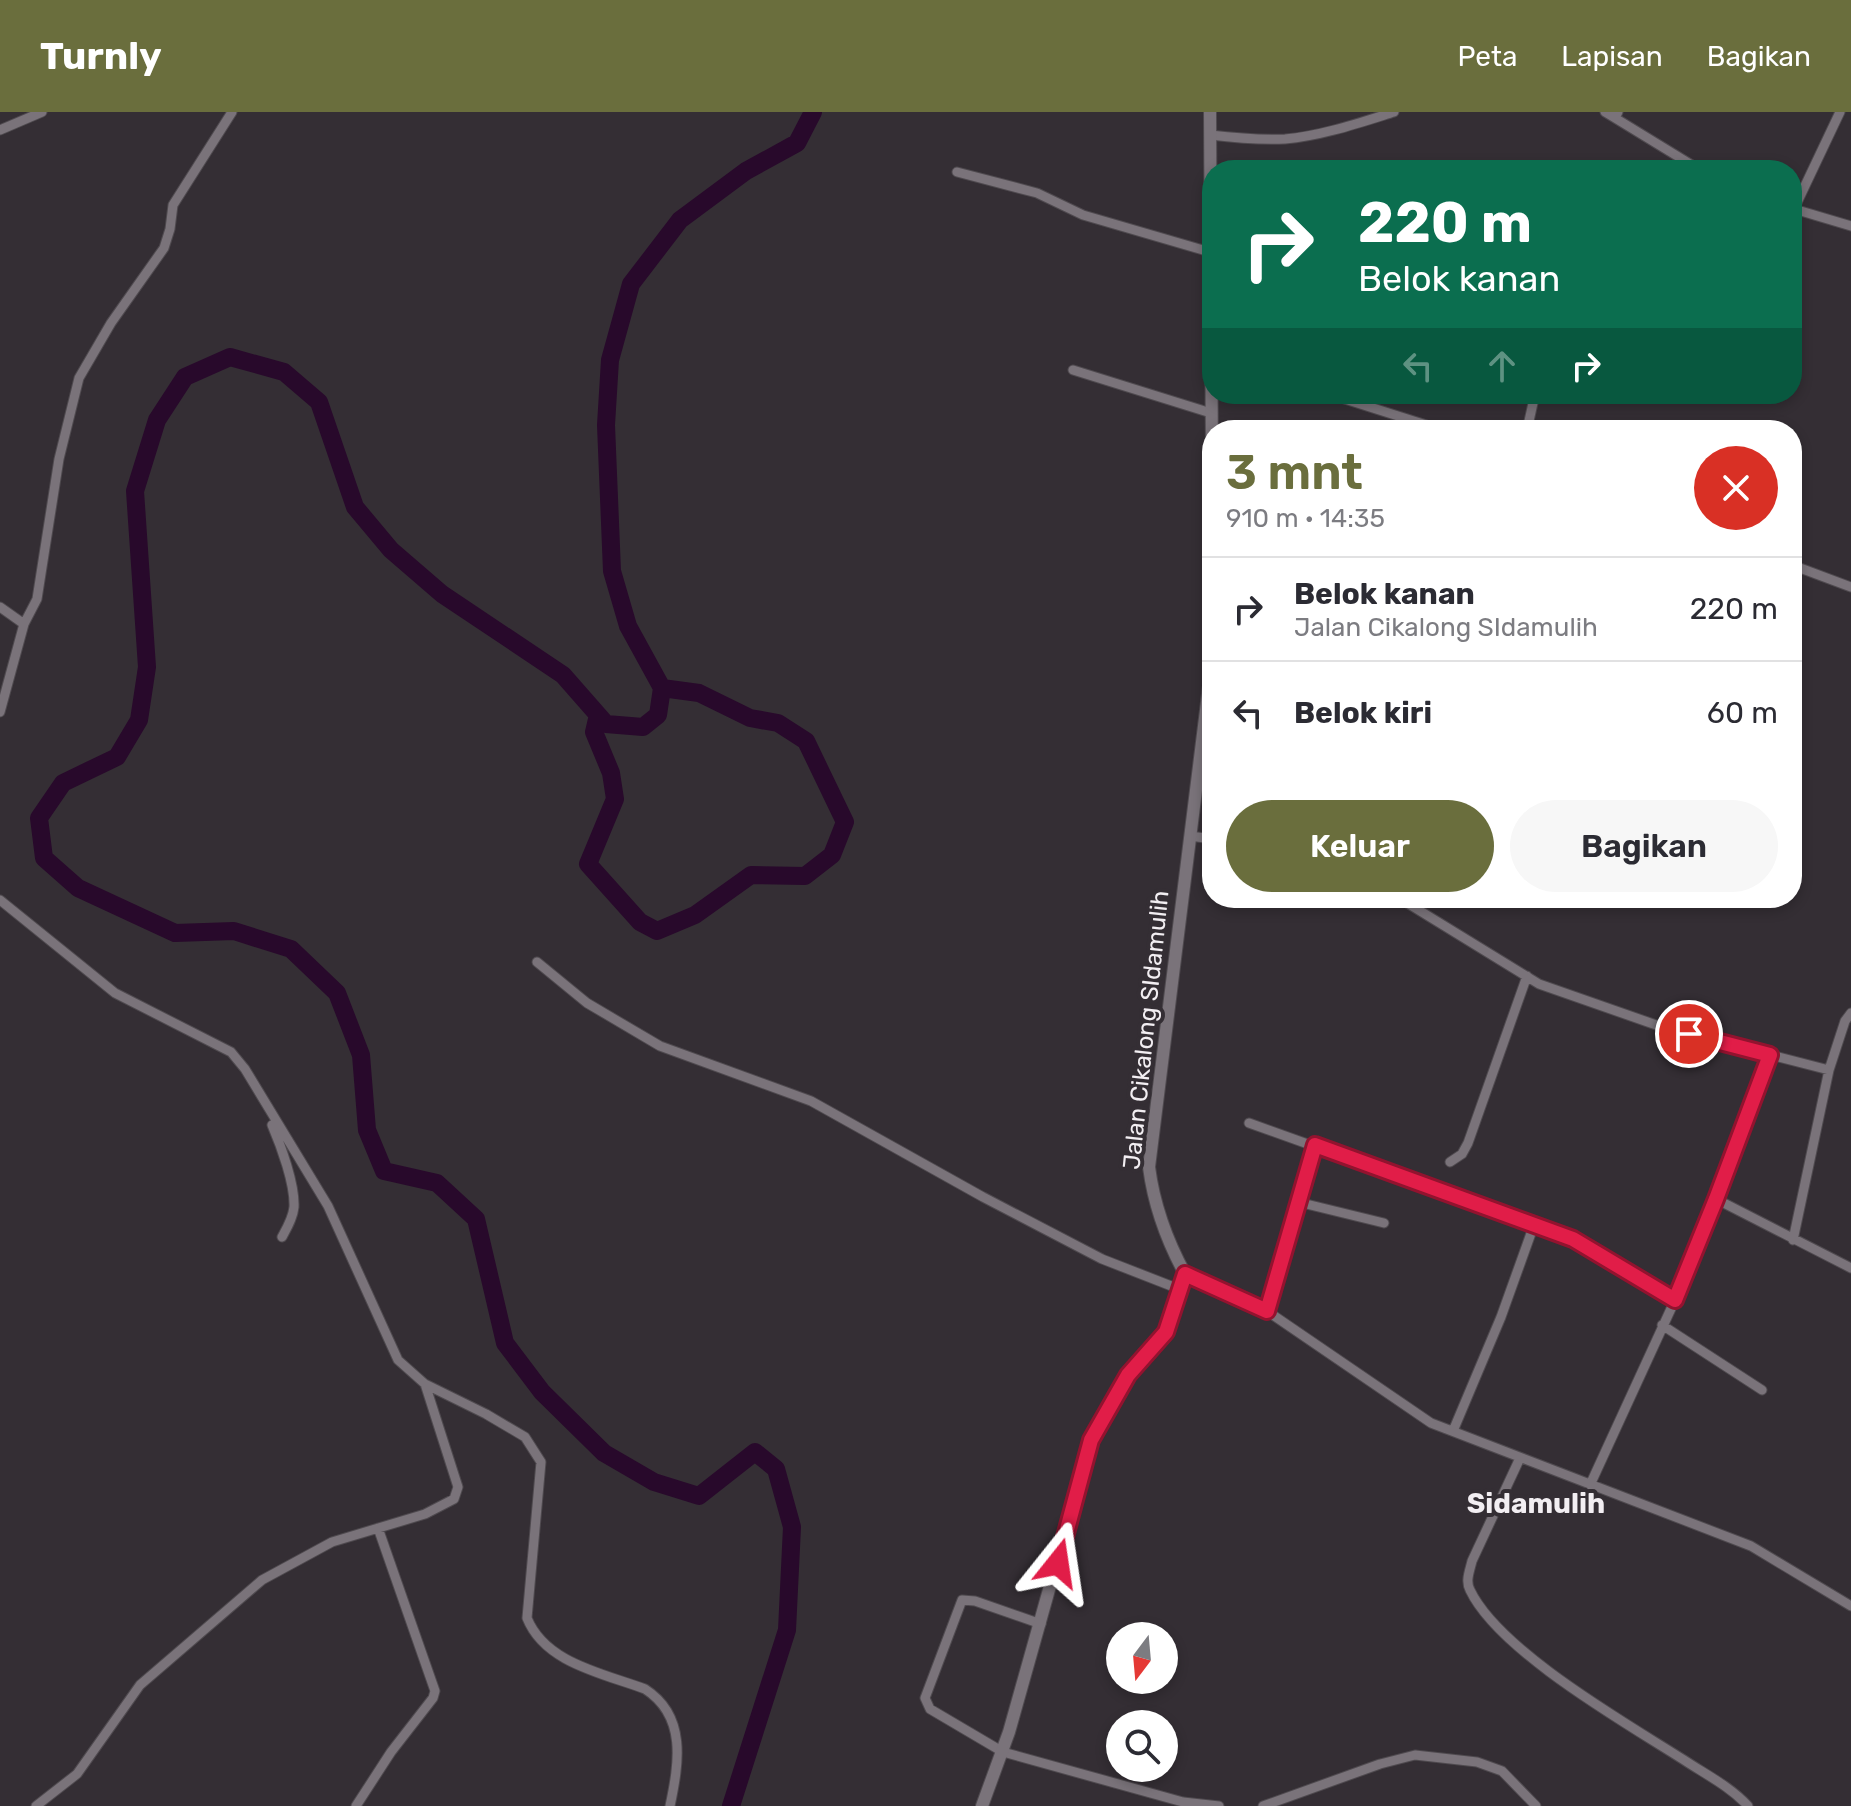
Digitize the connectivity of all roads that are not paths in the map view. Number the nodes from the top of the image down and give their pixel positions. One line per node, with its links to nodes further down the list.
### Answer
1 (42, 112): 8 (street)
2 (232, 112): 26 (street)
3 (1210, 112): 9 (street)
4 (1394, 112): 9 (street)
5 (1605, 112): 7 (street)
6 (1840, 112): 13 (street)
7 (1616, 115): 11 (street)
8 (0, 130)
9 (1210, 135): 10 (street)
10 (1210, 160)
11 (1682, 160)
12 (957, 172): 16 (street)
13 (1802, 190)
14 (1802, 212): 15 (street)
15 (1851, 226)
16 (1202, 245)
17 (1073, 370): 20 (street)
18 (1211, 404): 20 (street)
19 (1360, 404): 22 (street)
20 (1211, 413): 21 (street)
21 (1211, 420)
22 (1411, 420)
23 (1802, 569): 24 (street)
24 (1851, 587)
25 (0, 607): 26 (street)
26 (24, 624): 27 (street)
27 (0, 712)
28 (1202, 741): 29 (street, Jalan Cikalong SIdamulih)
29 (1190, 836): 30 (street); 49 (street, Jalan Cikalong SIdamulih)
30 (1202, 838)
31 (0, 900): 38 (street)
32 (1415, 908): 34 (street)
33 (537, 962): 50 (street)
34 (1527, 976): 36 (street); 41 (street)
35 (1851, 1013): 37 (street)
36 (1770, 1055): 37 (street); 42 (street)
37 (1829, 1070): 47 (street)
38 (259, 1096): 46 (street); 54 (street)
39 (1249, 1123): 40 (street)
40 (1315, 1145): 43 (street); 45 (street)
41 (1450, 1162)
42 (1716, 1199): 47 (street); 51 (street)
43 (1298, 1202): 44 (street); 52 (street)
44 (1384, 1223)
45 (1534, 1225): 51 (street); 56 (street)
46 (282, 1237)
47 (1793, 1240): 48 (street)
48 (1851, 1268)
49 (1185, 1274): 50 (street); 52 (street)
50 (1179, 1289): 61 (street)
51 (1675, 1300): 53 (street)
52 (1267, 1311): 56 (street)
53 (1662, 1325): 55 (street); 58 (street)
54 (425, 1384): 59 (street); 65 (street)
55 (1762, 1390)
56 (1453, 1431): 57 (street)
57 (1520, 1458): 58 (street); 70 (street)
58 (1590, 1485): 60 (street)
59 (378, 1528): 63 (street); 64 (street)
60 (1851, 1606)
61 (1041, 1624): 62 (street); 62 (street)
62 (1003, 1752): 66 (street); 67 (street)
63 (36, 1806)
64 (356, 1806)
65 (670, 1806)
66 (982, 1806)
67 (1219, 1806)
68 (1263, 1806): 69 (street)
69 (1536, 1806)
70 (1748, 1806)

